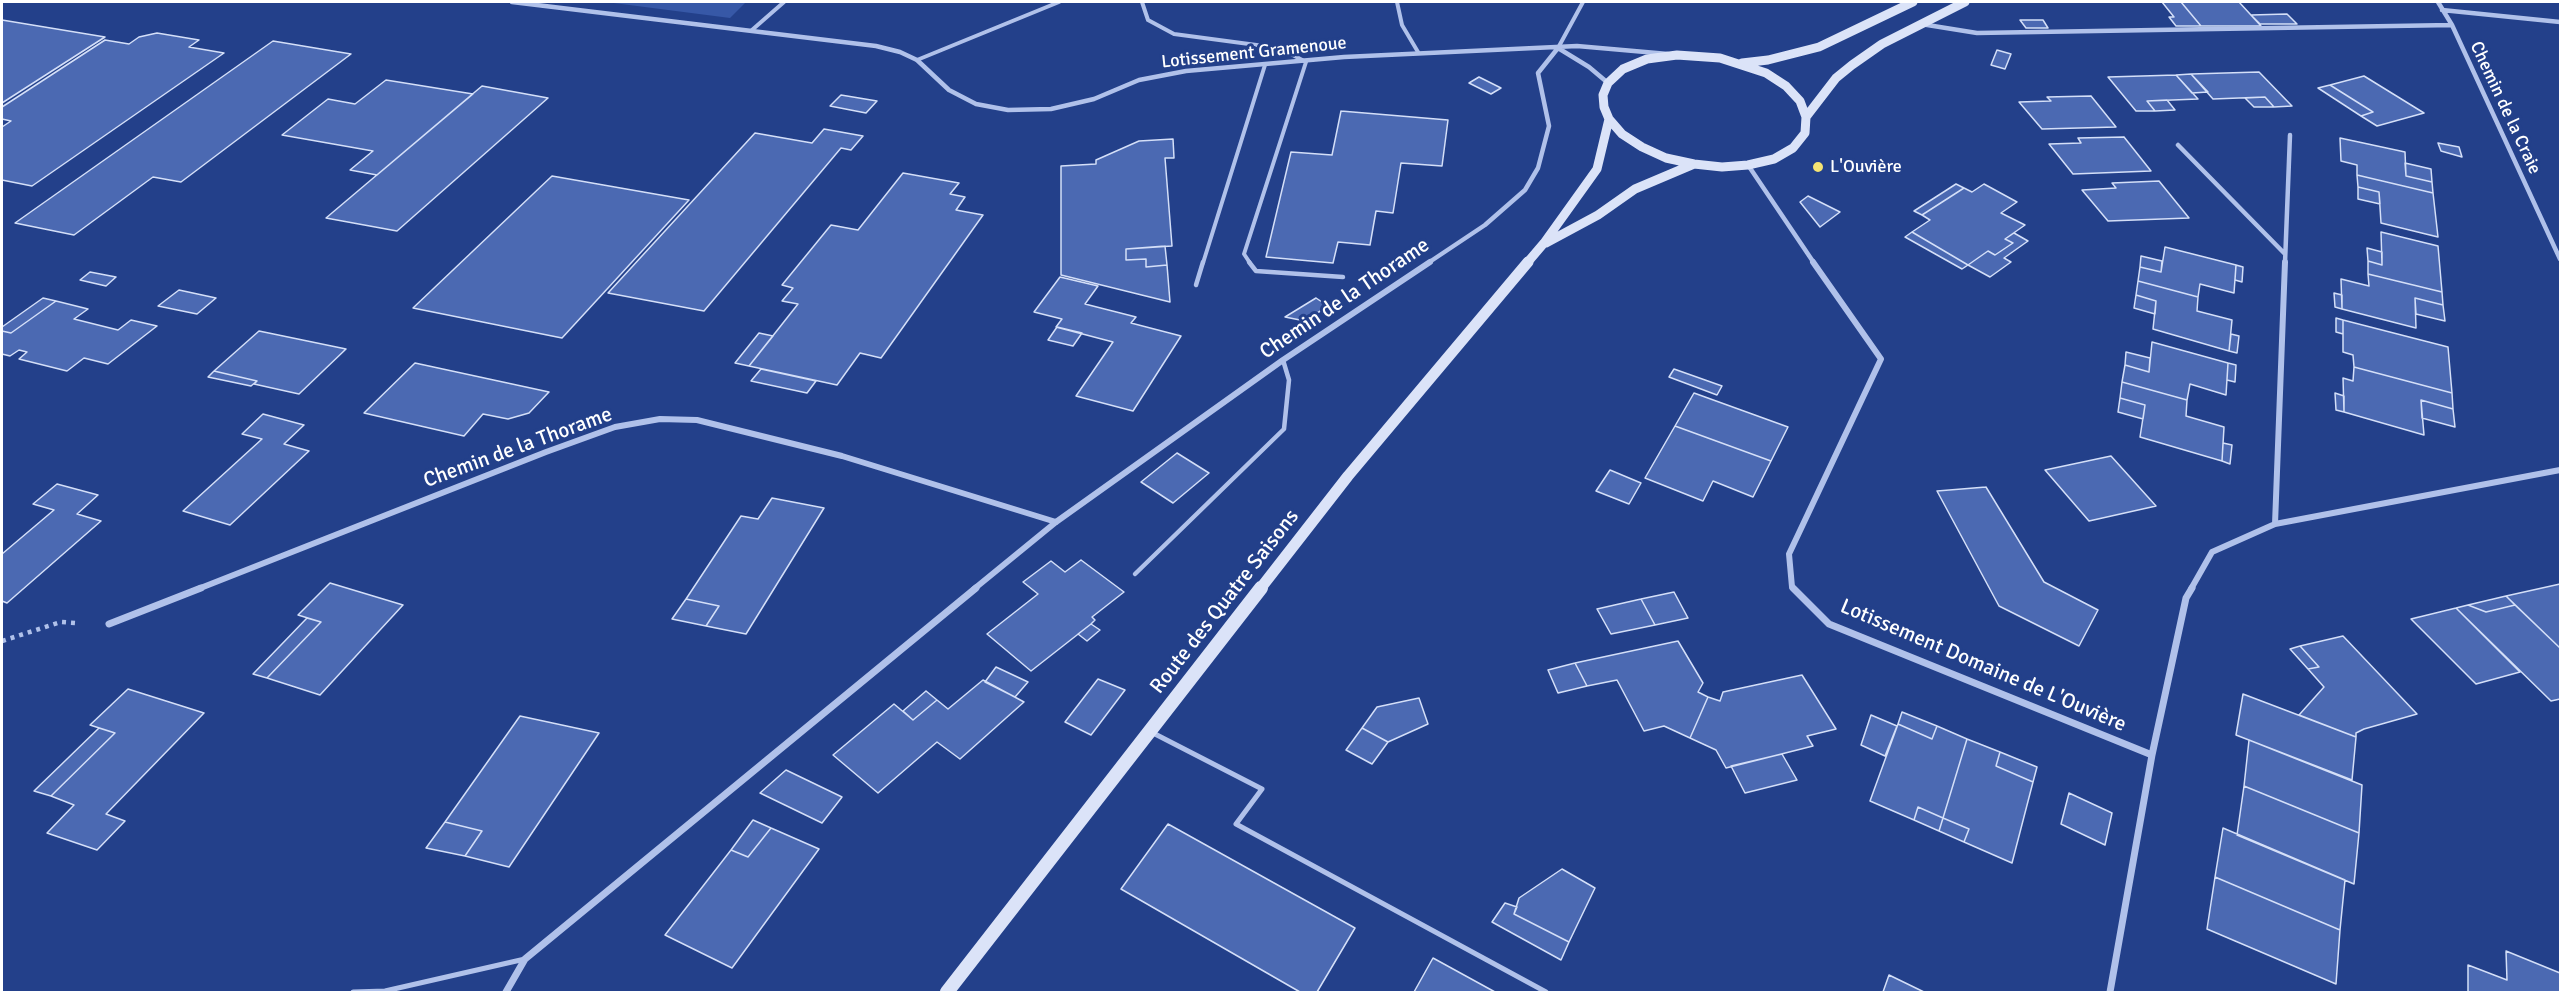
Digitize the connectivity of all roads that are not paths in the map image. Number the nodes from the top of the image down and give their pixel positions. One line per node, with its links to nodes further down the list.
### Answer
1 (512, 2): 14 (street, Lotissement Gramenoue)
2 (784, 2): 14 (lane)
3 (1059, 2): 18 (lane)
4 (1142, 2): 19 (lane)
5 (1397, 2): 16 (lane)
6 (1583, 2): 15 (lane)
7 (1913, 2): 20 (main road)
8 (1965, 2): 12 (main road, Route des Quatre Saisons)
9 (2438, 2): 10 (street, Chemin de la Craie)
10 (2442, 10): 11 (street); 13 (street, Chemin de la Craie)
11 (2560, 21)
12 (1921, 23): 13 (street); 23 (main road, Route des Quatre Saisons)
13 (2451, 25): 31 (street, Chemin de la Craie)
14 (752, 30): 18 (street, Lotissement Gramenoue)
15 (1558, 48): 16 (street, Lotissement Gramenoue); 17 (street, Lotissement Gramenoue); 22 (street); 34 (street, Chemin de la Thorame)
16 (1418, 52): 19 (street, Lotissement Gramenoue)
17 (1677, 55): 20 (main road); 22 (main road)
18 (917, 60): 21 (street, Lotissement Gramenoue)
19 (1306, 62): 21 (street, Lotissement Gramenoue); 32 (lane)
20 (1740, 63): 23 (main road)
21 (1265, 65): 33 (lane)
22 (1608, 83): 24 (main road, Route des Quatre Saisons)
23 (1806, 117): 28 (main road, Route des Quatre Saisons)
24 (1609, 119): 27 (main road, Route des Quatre Saisons); 29 (main road, Route des Quatre Saisons)
25 (2290, 135): 30 (street)
26 (2178, 145): 30 (street)
27 (1694, 164): 28 (main road, Route des Quatre Saisons); 29 (main road, Route des Quatre Saisons)
28 (1748, 165): 41 (street, Lotissement Domaine de L'Ouvière)
29 (1544, 243): 40 (main road, Route des Quatre Saisons)
30 (2285, 254): 37 (street)
31 (2560, 259)
32 (1343, 277)
33 (1196, 285)
34 (1283, 360): 36 (street, Chemin de la Thorame); 38 (lane)
35 (2560, 470): 37 (street, Lotissement Domaine de L'Ouvière)
36 (1056, 522): 39 (street, Chemin de la Thorame); 42 (street, Chemin de la Thorame)
37 (2275, 524): 41 (street, Lotissement Domaine de L'Ouvière)
38 (1135, 574)
39 (109, 624)
40 (1149, 731): 45 (main road, Route des Quatre Saisons); 46 (lane)
41 (2152, 755): 47 (street, Lotissement Domaine de L'Ouvière)
42 (525, 958): 43 (lane); 44 (street, Chemin de la Thorame)
43 (353, 993)
44 (506, 993)
45 (947, 993)
46 (1546, 993)
47 (2110, 993)

